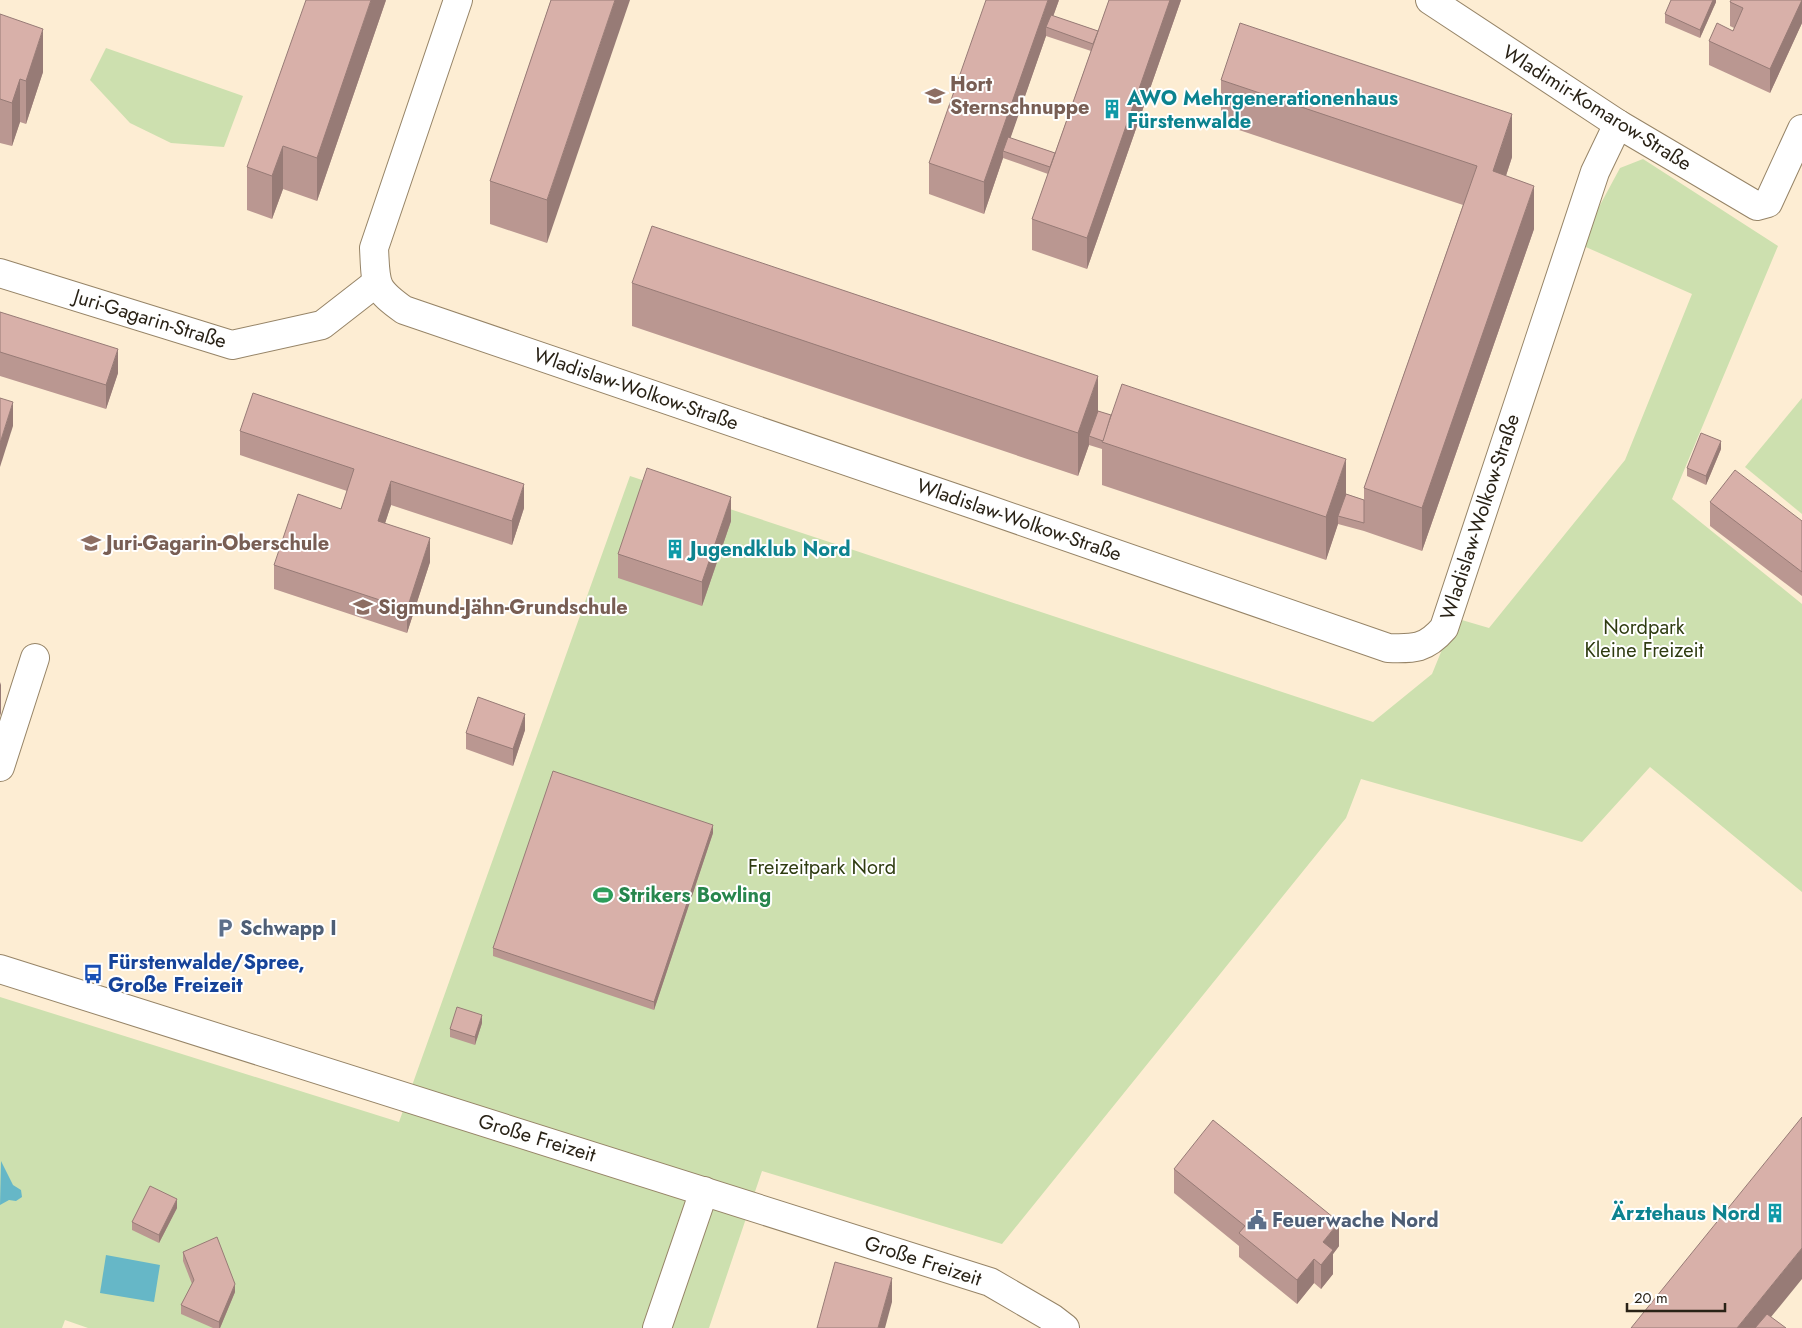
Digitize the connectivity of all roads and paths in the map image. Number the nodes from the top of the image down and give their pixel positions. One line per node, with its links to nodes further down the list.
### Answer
1 (458, 0): 6 (street)
2 (1430, 0): 3 (street, Wladimir-Komarow-Straße)
3 (1618, 124): 4 (street, Wladimir-Komarow-Straße); 6 (street, Wladislaw-Wolkow-Straße)
4 (1802, 130)
5 (0, 273): 6 (street, Juri-Gagarin-Straße)
6 (376, 283)
7 (35, 658): 8 (street)
8 (0, 767)
9 (0, 969): 10 (street, Große Freizeit)
10 (704, 1191): 11 (street); 12 (street, Große Freizeit)
11 (658, 1328)
12 (1065, 1328)

